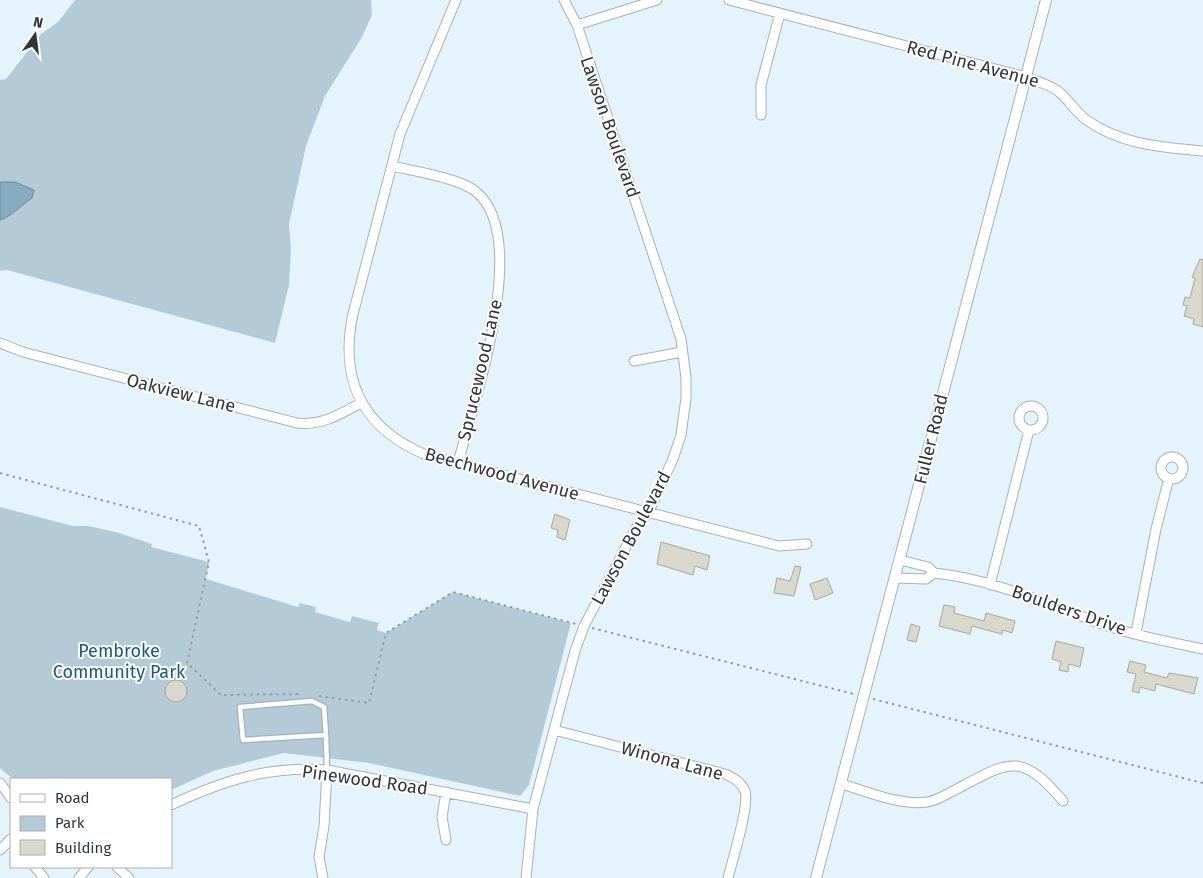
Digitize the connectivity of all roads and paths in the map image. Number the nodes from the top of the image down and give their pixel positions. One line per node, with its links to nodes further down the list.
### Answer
1 (456, 0): 11 (street, Beechwood Avenue)
2 (564, 0): 7 (street, Lawson Boulevard)
3 (657, 0): 7 (street)
4 (729, 0): 6 (street, Red Pine Avenue)
5 (1046, 0): 8 (street, Fuller Road)
6 (780, 13): 8 (street, Red Pine Avenue); 9 (street)
7 (577, 26): 13 (street, Lawson Boulevard)
8 (1026, 77): 10 (street, Red Pine Avenue); 22 (street, Fuller Road)
9 (761, 115)
10 (1203, 151)
11 (392, 166): 15 (street, Beechwood Avenue); 17 (street, Sprucewood Lane)
12 (0, 343): 15 (street, Oakview Lane)
13 (682, 352): 14 (street); 20 (street, Lawson Boulevard)
14 (634, 360)
15 (361, 403): 17 (street, Beechwood Avenue)
16 (1029, 430): 25 (street)
17 (458, 463): 20 (street, Beechwood Avenue)
18 (0, 473): 29 (path)
19 (1169, 478): 27 (street)
20 (649, 511): 21 (street, Beechwood Avenue); 26 (street, Lawson Boulevard)
21 (807, 544)
22 (900, 560): 23 (street, Boulders Drive); 24 (street, Fuller Road)
23 (934, 573): 24 (street, Boulders Drive); 25 (street, Boulders Drive)
24 (895, 578): 31 (street, Fuller Road)
25 (990, 584): 27 (street, Boulders Drive)
26 (584, 626): 30 (path); 31 (path); 32 (street, Lawson Boulevard)
27 (1136, 633): 28 (street, Boulders Drive)
28 (1203, 650)
29 (308, 695)
30 (317, 696)
31 (864, 696): 36 (path); 37 (street, Fuller Road)
32 (554, 730): 42 (street, Lawson Boulevard); 54 (street, Winona Lane)
33 (326, 735): 33 (lane); 34 (lane)
34 (327, 770): 38 (street, Pinewood Road); 41 (street, Pinewood Road); 52 (street)
35 (0, 783): 39 (street)
36 (1203, 783)
37 (841, 784): 40 (street); 55 (street, Fuller Road)
38 (446, 792): 42 (street, Pinewood Road); 44 (street)
39 (10, 797)
40 (1063, 800)
41 (172, 805)
42 (533, 809): 53 (street, Lawson Boulevard)
43 (10, 839): 45 (street)
44 (446, 840)
45 (0, 850)
46 (36, 868): 49 (street)
47 (87, 868): 50 (street)
48 (118, 868): 51 (street)
49 (44, 878)
50 (79, 878)
51 (129, 878)
52 (323, 878)
53 (526, 878)
54 (728, 878)
55 (816, 878)

